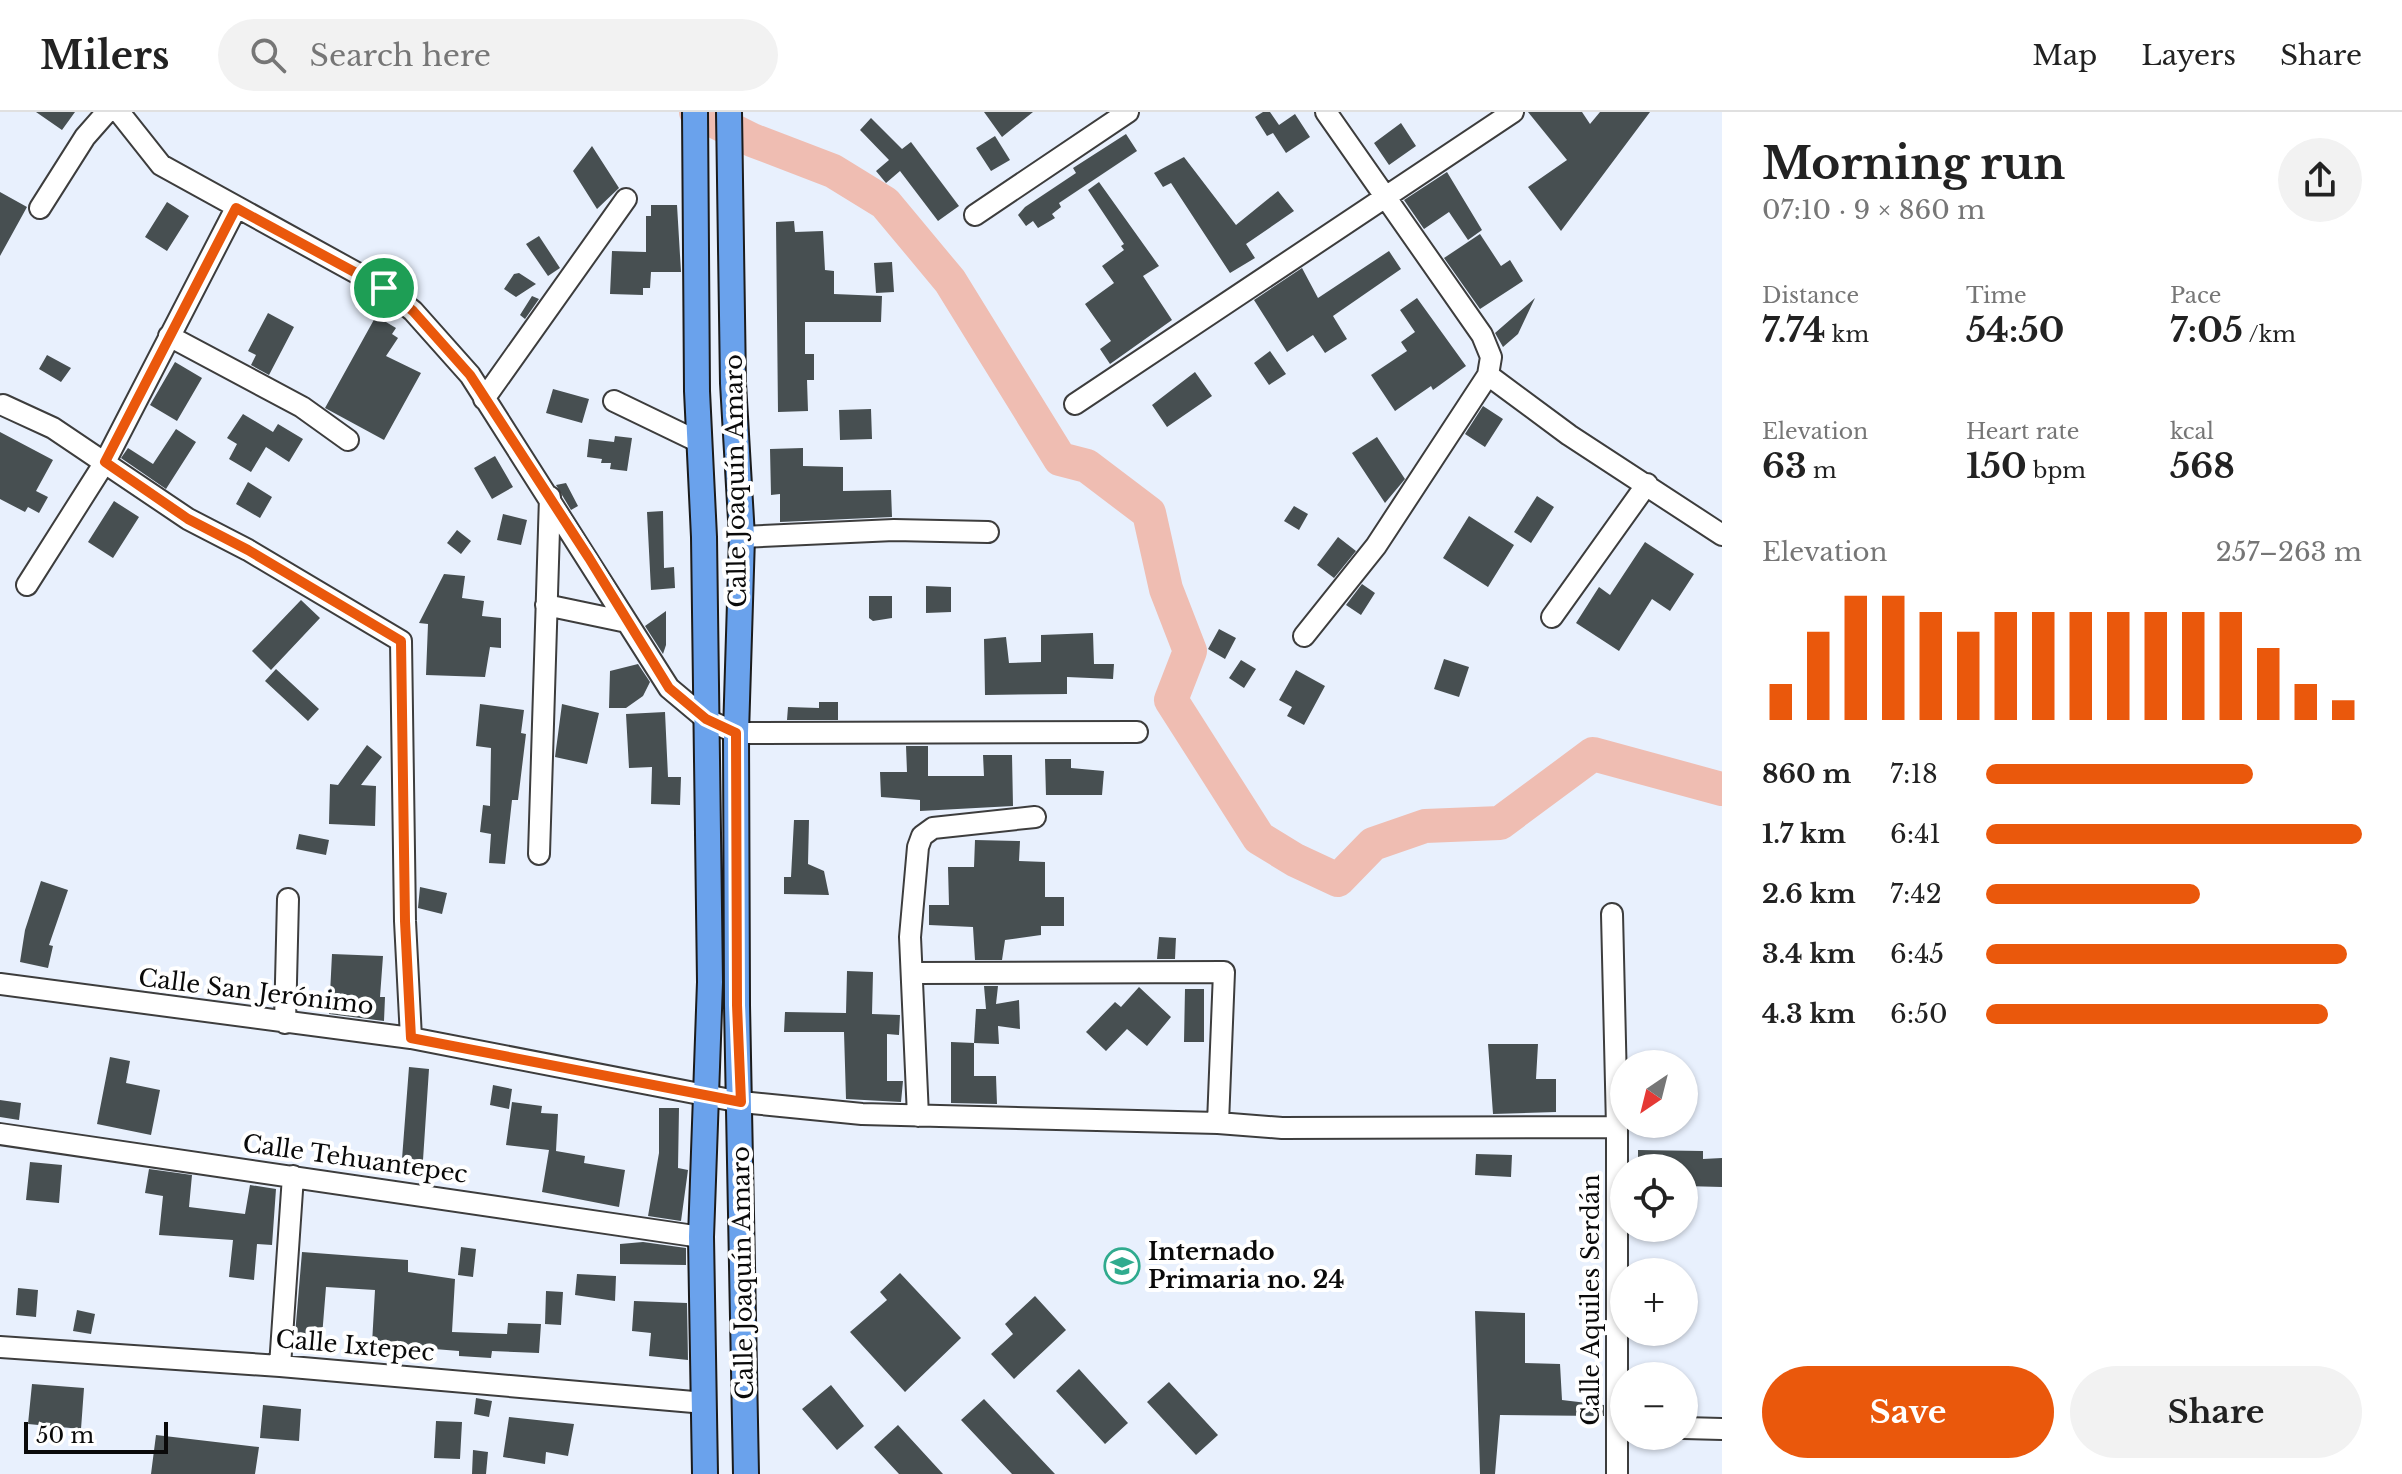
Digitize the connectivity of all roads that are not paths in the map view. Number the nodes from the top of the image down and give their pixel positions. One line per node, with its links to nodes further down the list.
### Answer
1 (107, 112): 10 (street)
2 (119, 112): 11 (street)
3 (695, 112): 20 (main road, Calle Joaquín Amaro)
4 (729, 112): 26 (main road, Calle Joaquín Amaro)
5 (1128, 112): 12 (street)
6 (1326, 112): 8 (street)
7 (1513, 112): 8 (street)
8 (1385, 196): 14 (street); 17 (street)
9 (626, 199): 15 (street)
10 (40, 208)
11 (236, 208): 13 (street); 15 (street)
12 (975, 215)
13 (169, 336): 19 (street); 21 (street)
14 (1488, 375): 22 (street); 31 (street)
15 (484, 399): 23 (street)
16 (614, 401): 20 (street)
17 (1075, 404)
18 (3, 405): 21 (street)
19 (348, 440)
20 (699, 442): 32 (main road, Calle Joaquín Amaro)
21 (105, 462): 27 (street); 42 (street)
22 (1647, 484): 24 (street); 29 (street)
23 (550, 497): 28 (street); 30 (street)
24 (1721, 530)
25 (988, 532): 26 (street)
26 (742, 537): 34 (main road, Calle Joaquín Amaro)
27 (27, 585)
28 (546, 605): 30 (street); 36 (street)
29 (1552, 617)
30 (627, 622): 32 (street)
31 (1304, 636)
32 (706, 719): 34 (street); 44 (main road, Calle Joaquín Amaro)
33 (1137, 732): 34 (street)
34 (736, 733): 45 (main road, Calle Joaquín Amaro)
35 (1035, 817): 39 (street)
36 (539, 854)
37 (288, 899): 41 (street)
38 (1612, 914): 43 (street, Calle Aquiles Serdán)
39 (912, 973): 46 (street); 47 (street)
40 (0, 984): 41 (street, Calle San Jerónimo)
41 (285, 1023): 42 (street, Calle San Jerónimo)
42 (411, 1038): 44 (street, Calle San Jerónimo)
43 (1615, 1050)
44 (707, 1093): 45 (street, Calle San Jerónimo); 52 (main road, Calle Joaquín Amaro)
45 (741, 1102): 46 (street, Calle San Jerónimo); 61 (main road, Calle Joaquín Amaro)
46 (918, 1116): 47 (street, Calle San Jerónimo)
47 (1218, 1123): 48 (street, Calle San Jerónimo)
48 (1610, 1127)
49 (0, 1134): 51 (street, Calle Tehuantepec)
50 (1617, 1138): 54 (street, Calle Aquiles Serdán)
51 (293, 1176): 52 (street, Calle Tehuantepec); 55 (street)
52 (701, 1237): 56 (main road, Calle Joaquín Amaro)
53 (0, 1347): 55 (street, Calle Ixtepec)
54 (1619, 1362)
55 (280, 1366): 56 (street, Calle Ixtepec)
56 (705, 1403): 60 (main road, Calle Joaquín Amaro)
57 (1698, 1428): 58 (street)
58 (1722, 1429)
59 (1619, 1450): 62 (street, Calle Aquiles Serdán)
60 (705, 1474)
61 (746, 1474)
62 (1617, 1474)

